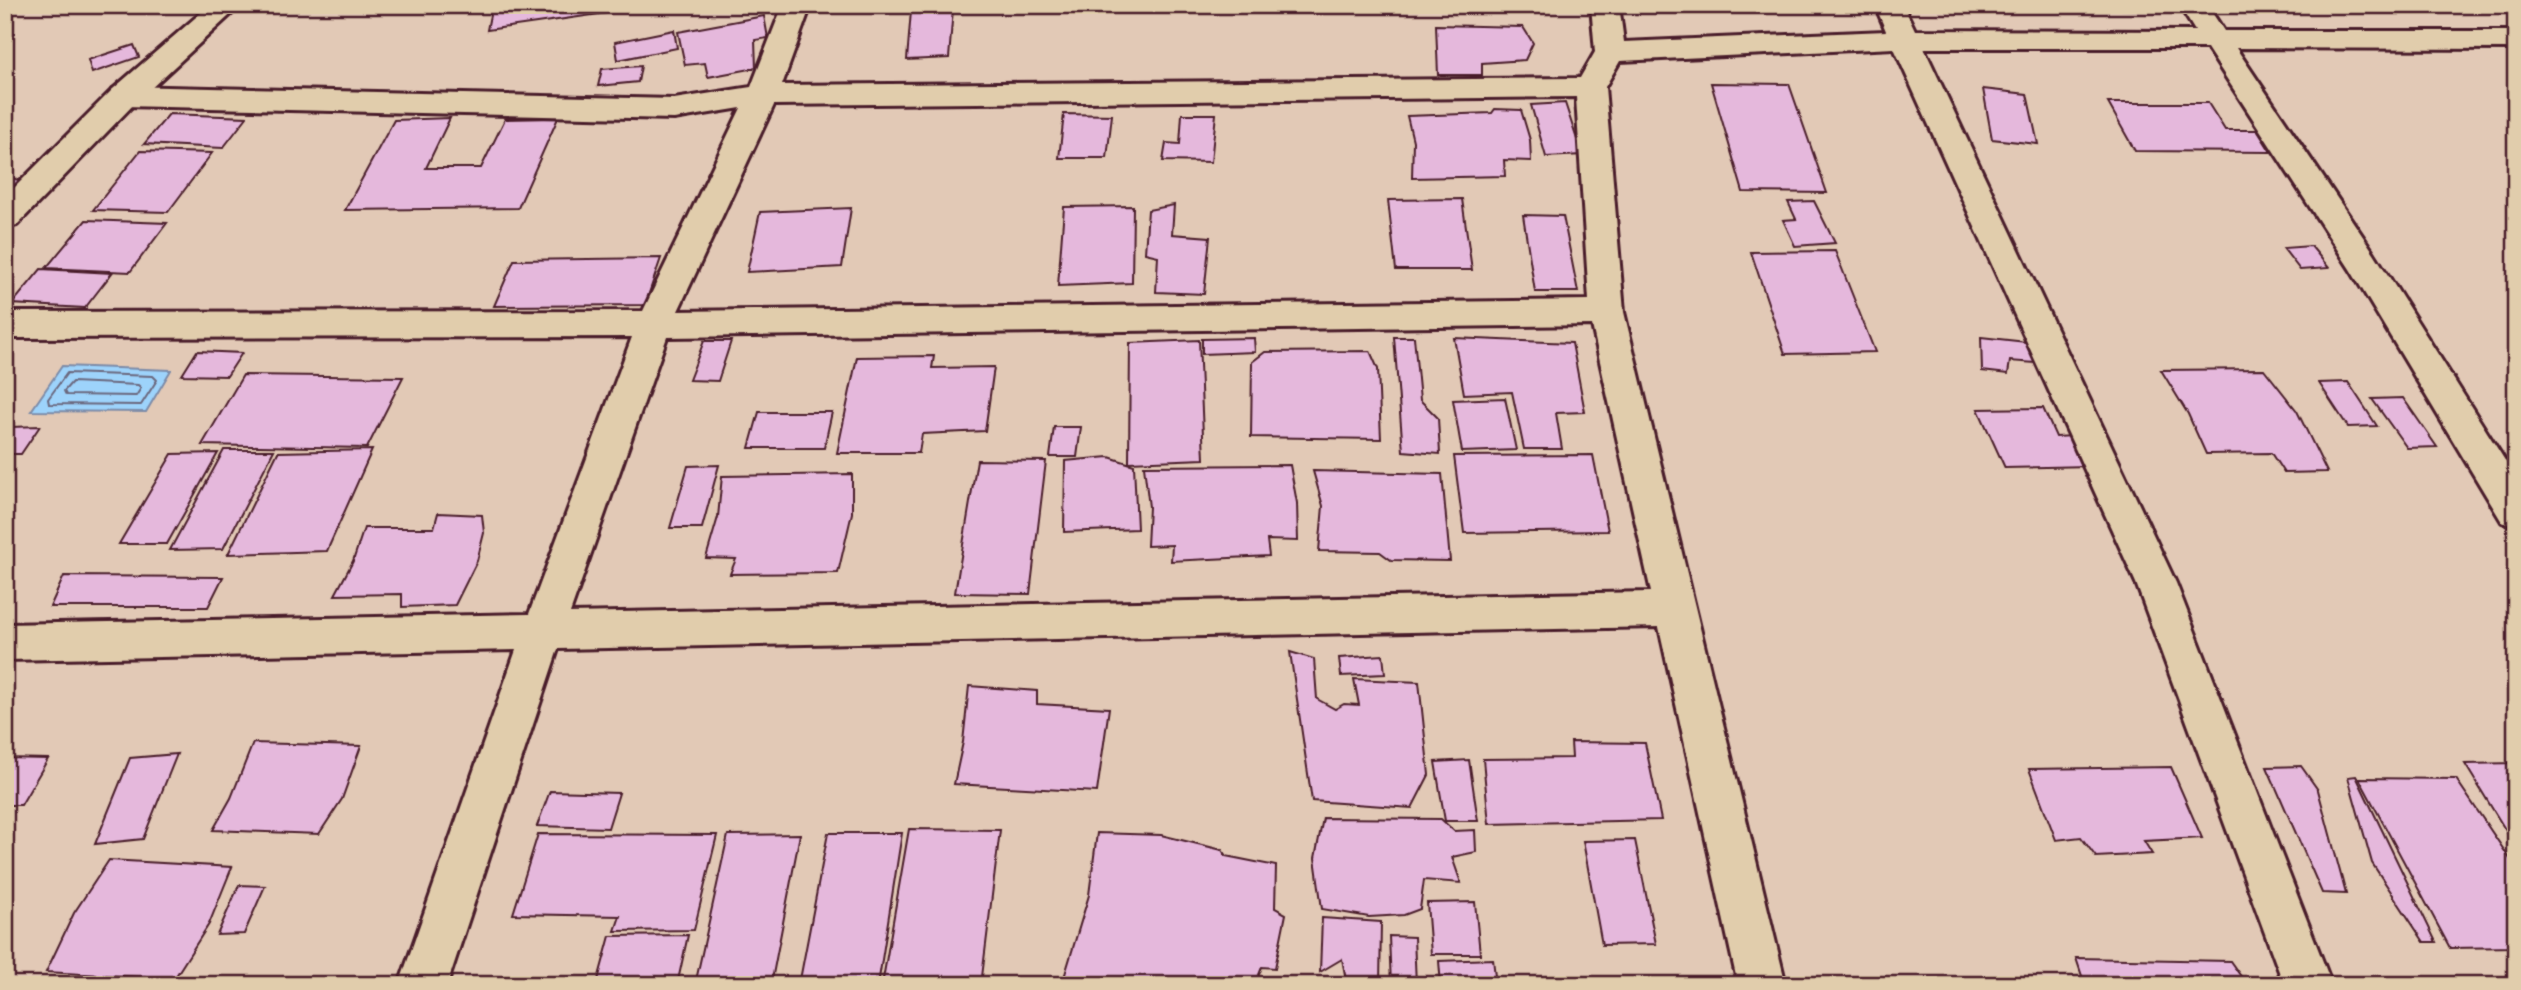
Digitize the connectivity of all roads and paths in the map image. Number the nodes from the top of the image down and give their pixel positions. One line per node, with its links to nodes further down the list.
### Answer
1 (227, 5): 11 (street)
2 (797, 5): 10 (street)
3 (1605, 5): 8 (street)
4 (2193, 5): 6 (street)
5 (1896, 22): 6 (street); 8 (street); 22 (street)
6 (2214, 38): 7 (street); 16 (street)
7 (2516, 40)
8 (1610, 52): 9 (street)
9 (1590, 87): 10 (street); 13 (street)
10 (763, 95): 11 (street); 14 (street)
11 (124, 96): 12 (street)
12 (5, 218)
13 (1607, 312): 14 (street); 17 (street)
14 (654, 324): 15 (street); 18 (street)
15 (5, 325)
16 (2516, 511)
17 (1674, 610): 18 (street); 21 (street)
18 (543, 631): 19 (street); 20 (street)
19 (5, 642)
20 (423, 985)
21 (1762, 985)
22 (2308, 985)

